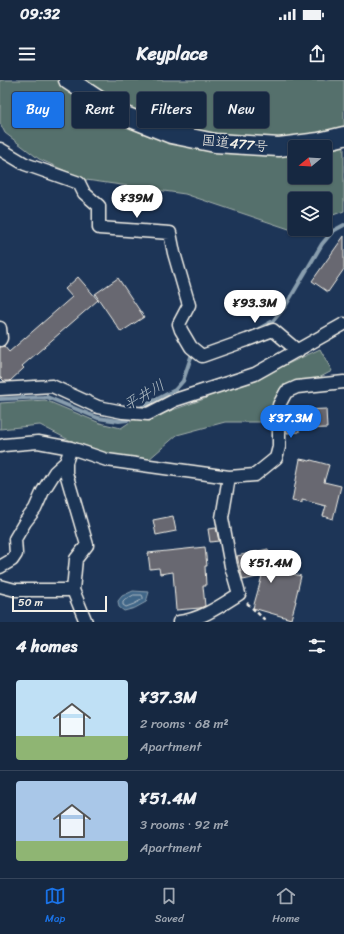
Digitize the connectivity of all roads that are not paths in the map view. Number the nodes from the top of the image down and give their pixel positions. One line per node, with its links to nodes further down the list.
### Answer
1 (68, 80): 2 (highway, 国道477号)
2 (344, 136)
3 (0, 149): 7 (street)
4 (344, 324): 7 (street)
5 (0, 328): 6 (street)
6 (0, 340)
7 (298, 351): 9 (street)
8 (344, 382): 13 (street)
9 (0, 389)
10 (0, 446): 11 (street)
11 (71, 448): 12 (street); 13 (street)
12 (66, 462): 14 (street); 16 (street)
13 (229, 477): 18 (street)
14 (0, 567)
15 (0, 586): 16 (street)
16 (73, 590): 17 (street)
17 (86, 622)
18 (179, 622)

